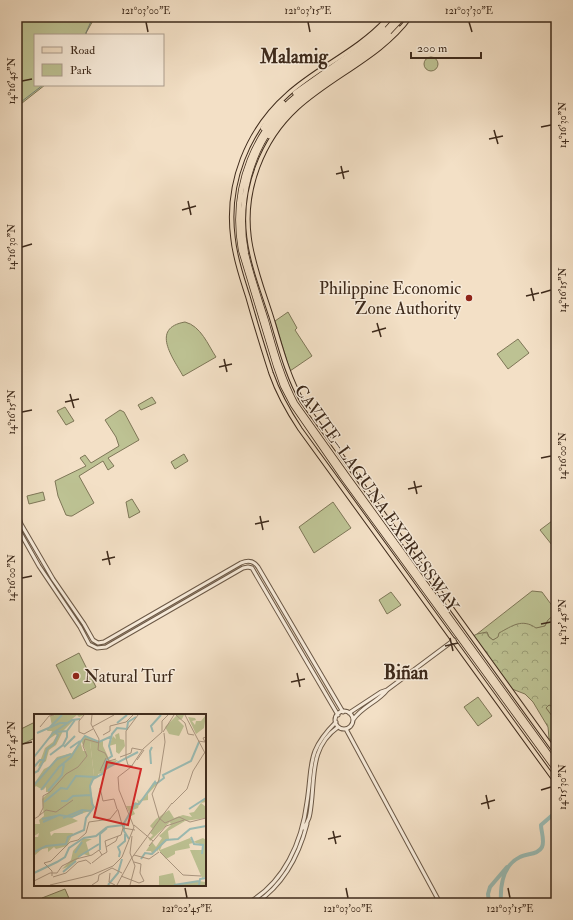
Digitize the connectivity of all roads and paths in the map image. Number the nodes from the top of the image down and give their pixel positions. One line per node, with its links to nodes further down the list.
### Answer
1 (398, 17): 4 (highway, CAVITE–LAGUNA EXPRESSWAY, bridge)
2 (403, 17): 4 (highway, CAVITE–LAGUNA EXPRESSWAY, bridge)
3 (410, 17): 5 (main road)
4 (387, 26): 5 (main road); 6 (highway, CAVITE–LAGUNA EXPRESSWAY); 10 (main road)
5 (398, 30): 6 (highway); 19 (main road)
6 (256, 149): 9 (highway, CAVITE–LAGUNA EXPRESSWAY)
7 (17, 512): 12 (street)
8 (17, 527): 14 (street)
9 (396, 546): 20 (highway, CAVITE–LAGUNA EXPRESSWAY); 21 (highway, CAVITE–LAGUNA EXPRESSWAY)
10 (454, 640): 11 (street); 22 (main road)
11 (387, 690): 13 (street); 15 (street)
12 (343, 712): 13 (street); 14 (street)
13 (349, 713): 15 (street)
14 (338, 715): 16 (street)
15 (353, 720): 18 (street)
16 (336, 722): 17 (street); 24 (street)
17 (338, 727): 18 (street); 23 (street)
18 (346, 729): 27 (street)
19 (556, 753)
20 (556, 764)
21 (556, 770)
22 (555, 781)
23 (307, 824): 24 (street); 26 (street)
24 (302, 828): 25 (street)
25 (248, 903)
26 (256, 903)
27 (440, 903)

